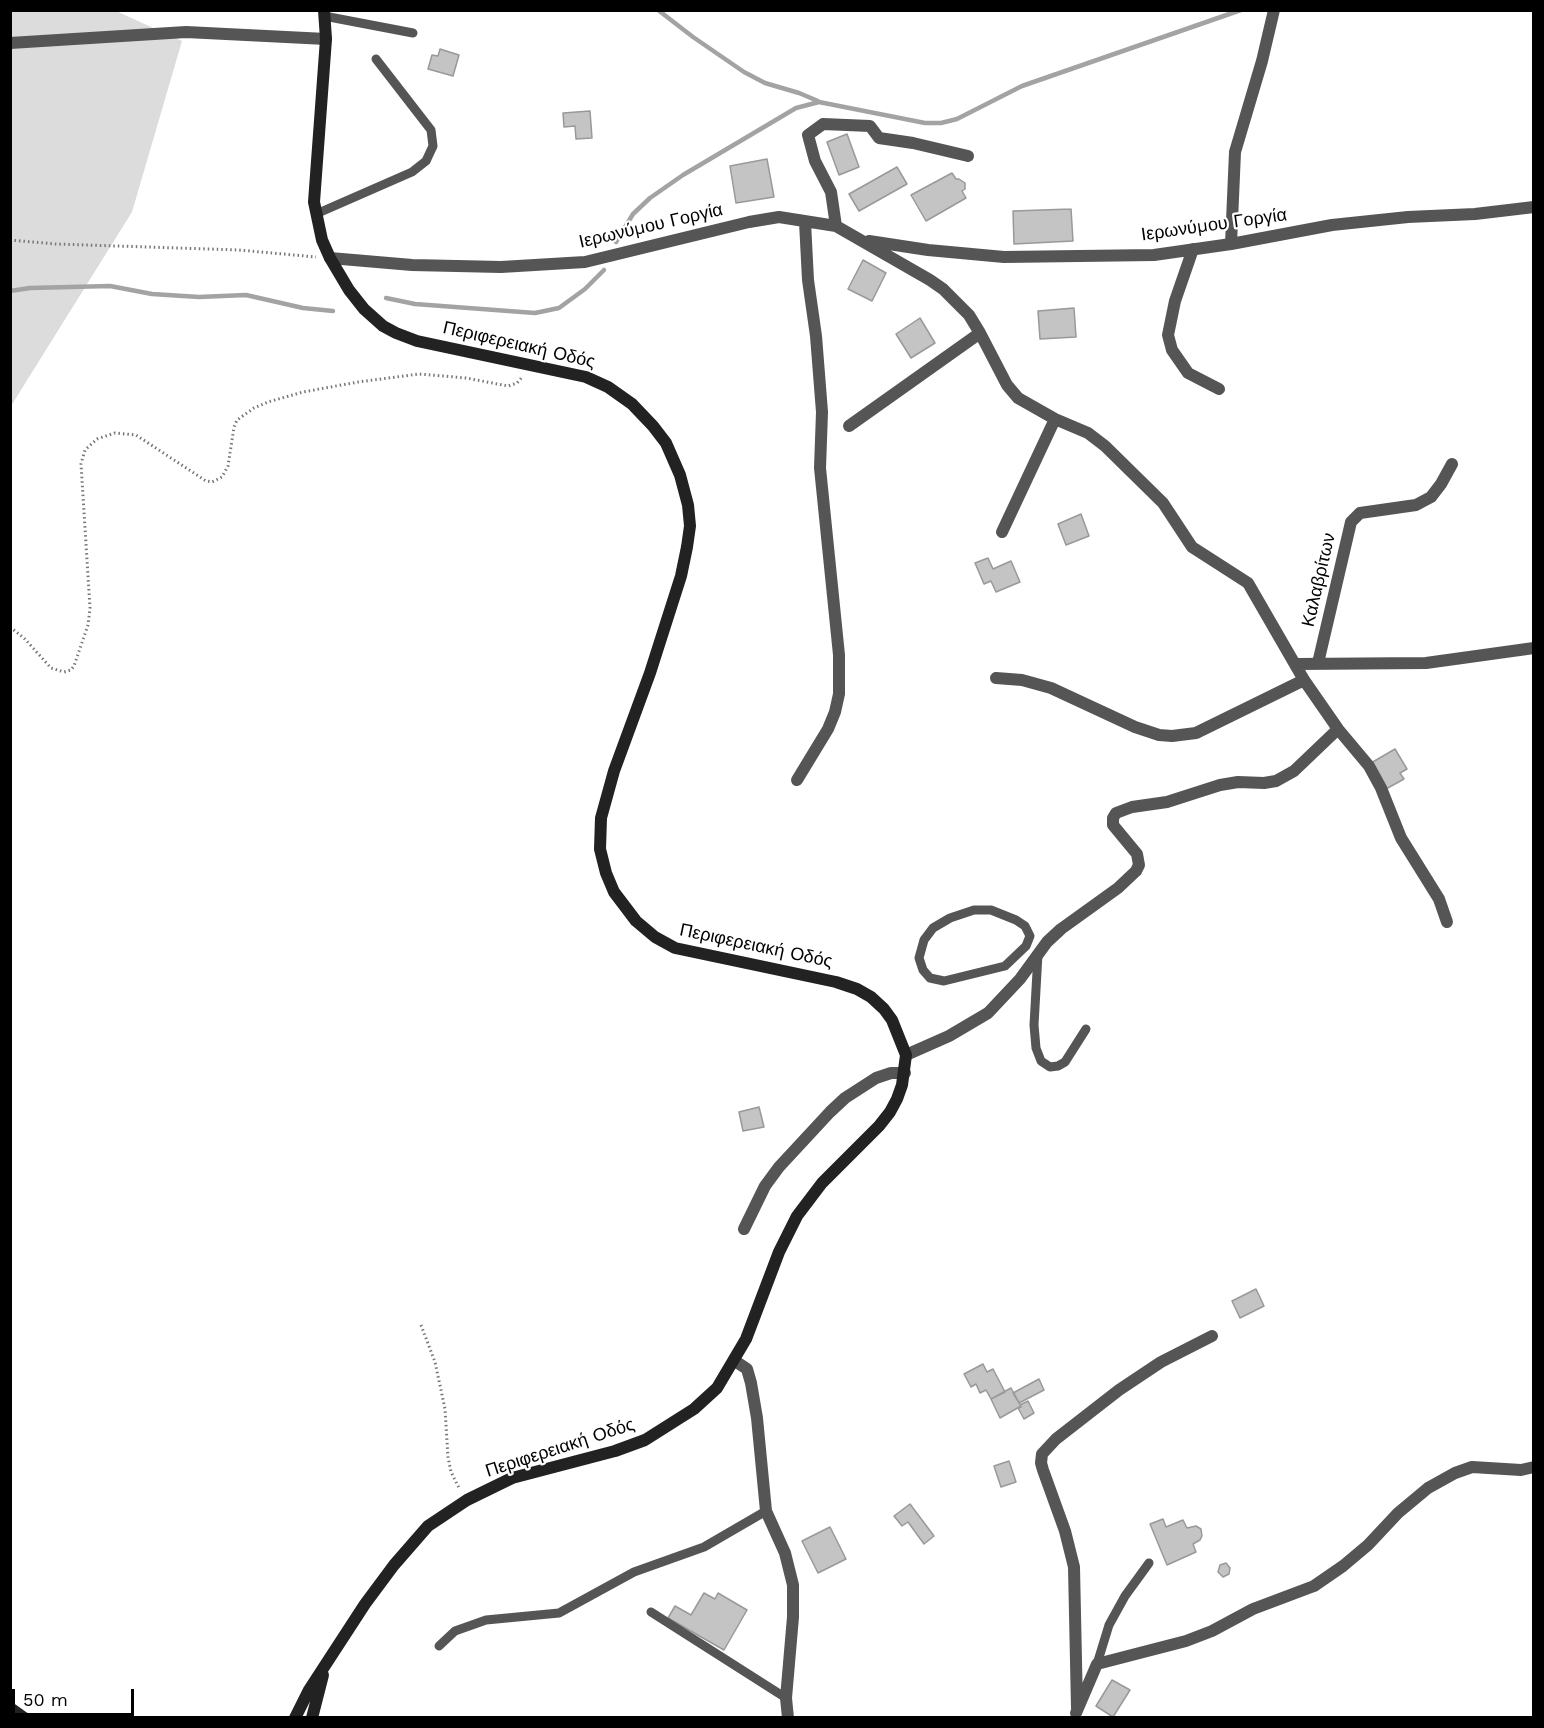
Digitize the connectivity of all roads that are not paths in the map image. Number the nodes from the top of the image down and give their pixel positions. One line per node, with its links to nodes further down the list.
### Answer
1 (1274, 10): 13 (street)
2 (324, 13): 3 (lane); 4 (main road, Περιφερειακή Οδός)
3 (413, 33)
4 (326, 39): 5 (street); 9 (main road, Περιφερειακή Οδός)
5 (10, 43)
6 (376, 59): 9 (lane)
7 (968, 156): 11 (street)
8 (1533, 207): 13 (street, Ιερωνύμου Γοργία)
9 (316, 214): 15 (main road, Περιφερειακή Οδός)
10 (805, 222): 11 (street, Ιερωνύμου Γοργία); 15 (street, Ιερωνύμου Γοργία); 28 (street)
11 (836, 226): 12 (street)
12 (862, 240): 14 (street, Ιερωνύμου Γοργία); 16 (street)
13 (1231, 244): 14 (street, Ιερωνύμου Γοργία)
14 (1193, 249): 17 (street)
15 (330, 258): 34 (main road, Περιφερειακή Οδός)
16 (980, 333): 18 (street); 19 (street)
17 (1219, 388)
18 (1054, 419): 21 (street); 24 (street)
19 (849, 426)
20 (1452, 464): 23 (street, Καλαβρίτων)
21 (1002, 532)
22 (1533, 648): 23 (street)
23 (1318, 663): 24 (street)
24 (1296, 664): 26 (street)
25 (996, 678): 26 (street)
26 (1304, 680): 27 (street)
27 (1338, 729): 29 (street); 30 (street)
28 (797, 780)
29 (1447, 922)
30 (1038, 954): 32 (street); 33 (lane)
31 (1005, 966): 31 (lane); 32 (lane)
32 (1020, 979): 34 (street)
33 (1086, 1029)
34 (906, 1055): 35 (main road, Περιφερειακή Οδός)
35 (904, 1073): 36 (street); 38 (main road, Περιφερειακή Οδός)
36 (744, 1229)
37 (1212, 1336): 48 (street)
38 (735, 1361): 40 (street); 44 (main road, Περιφερειακή Οδός)
39 (1533, 1467): 45 (street)
40 (766, 1511): 43 (lane); 46 (street)
41 (1149, 1563): 45 (lane)
42 (651, 1612): 46 (lane)
43 (439, 1646)
44 (327, 1662): 50 (main road, Περιφερειακή Οδός); 51 (main road)
45 (1097, 1664): 48 (street)
46 (786, 1698): 52 (street)
47 (10, 1708): 49 (main road)
48 (1076, 1715)
49 (24, 1718)
50 (295, 1718)
51 (312, 1718)
52 (788, 1718)

